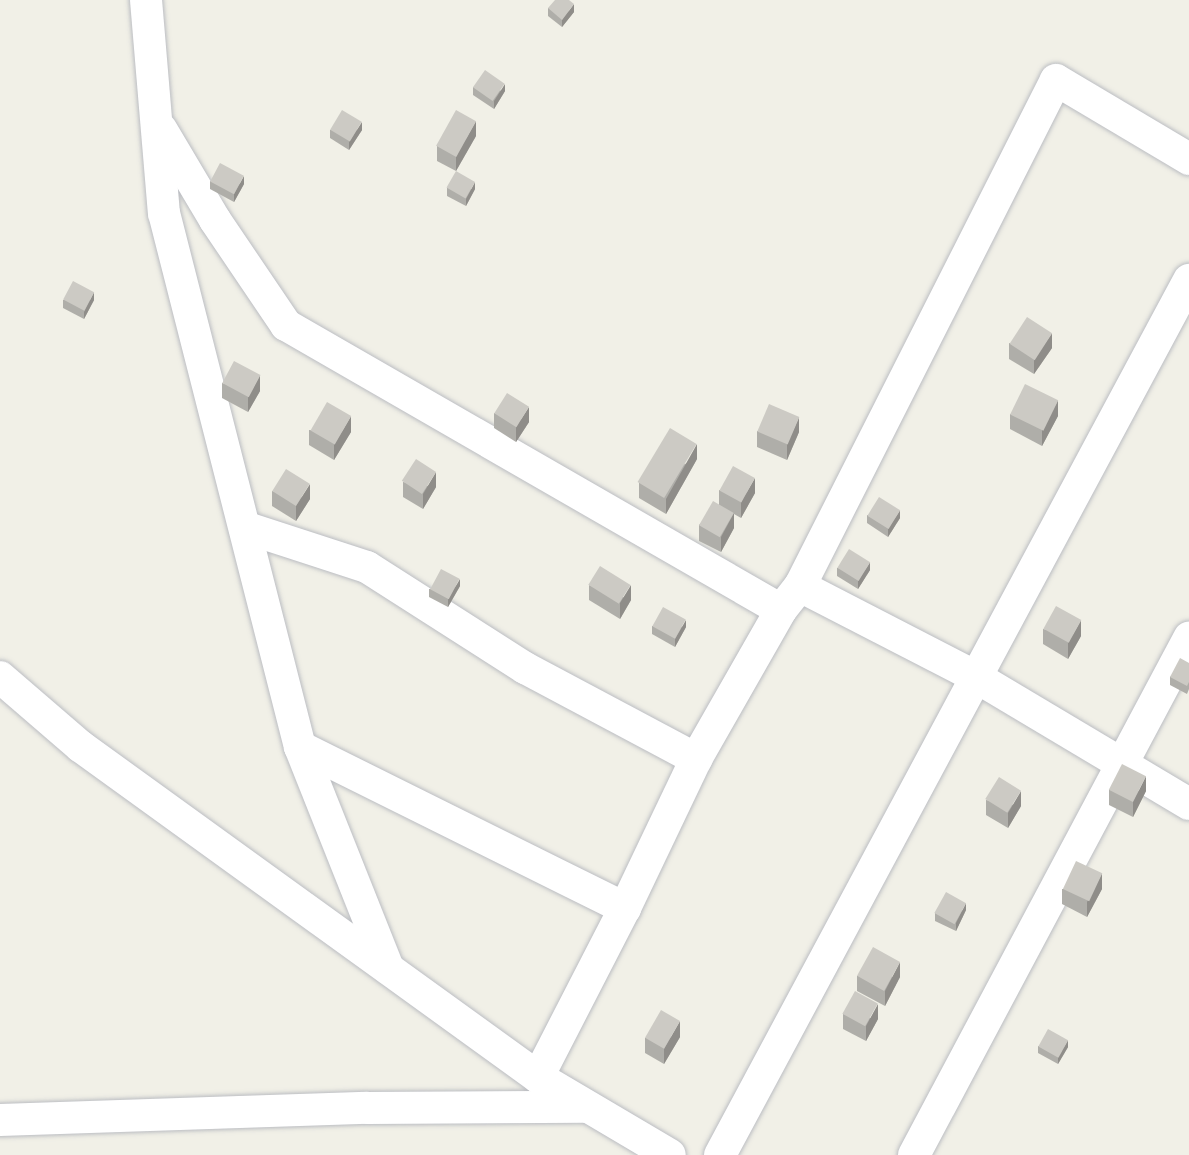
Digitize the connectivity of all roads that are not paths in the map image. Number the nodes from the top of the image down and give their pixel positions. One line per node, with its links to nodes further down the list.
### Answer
1 (146, 0): 2 (street)
2 (156, 120): 5 (street); 6 (street)
3 (1189, 159): 6 (street)
4 (1189, 280): 9 (street)
5 (247, 528): 10 (street); 11 (street)
6 (790, 598): 9 (street); 11 (street)
7 (1189, 638): 12 (street)
8 (0, 677): 15 (street)
9 (976, 677): 12 (street); 20 (street)
10 (300, 747): 14 (street); 15 (street)
11 (696, 759): 14 (street)
12 (1123, 764): 13 (street); 21 (street)
13 (1189, 804)
14 (625, 908): 16 (street)
15 (388, 968): 16 (street)
16 (538, 1077): 17 (street)
17 (588, 1107): 18 (street); 19 (street)
18 (0, 1120)
19 (670, 1155)
20 (720, 1155)
21 (914, 1155)

